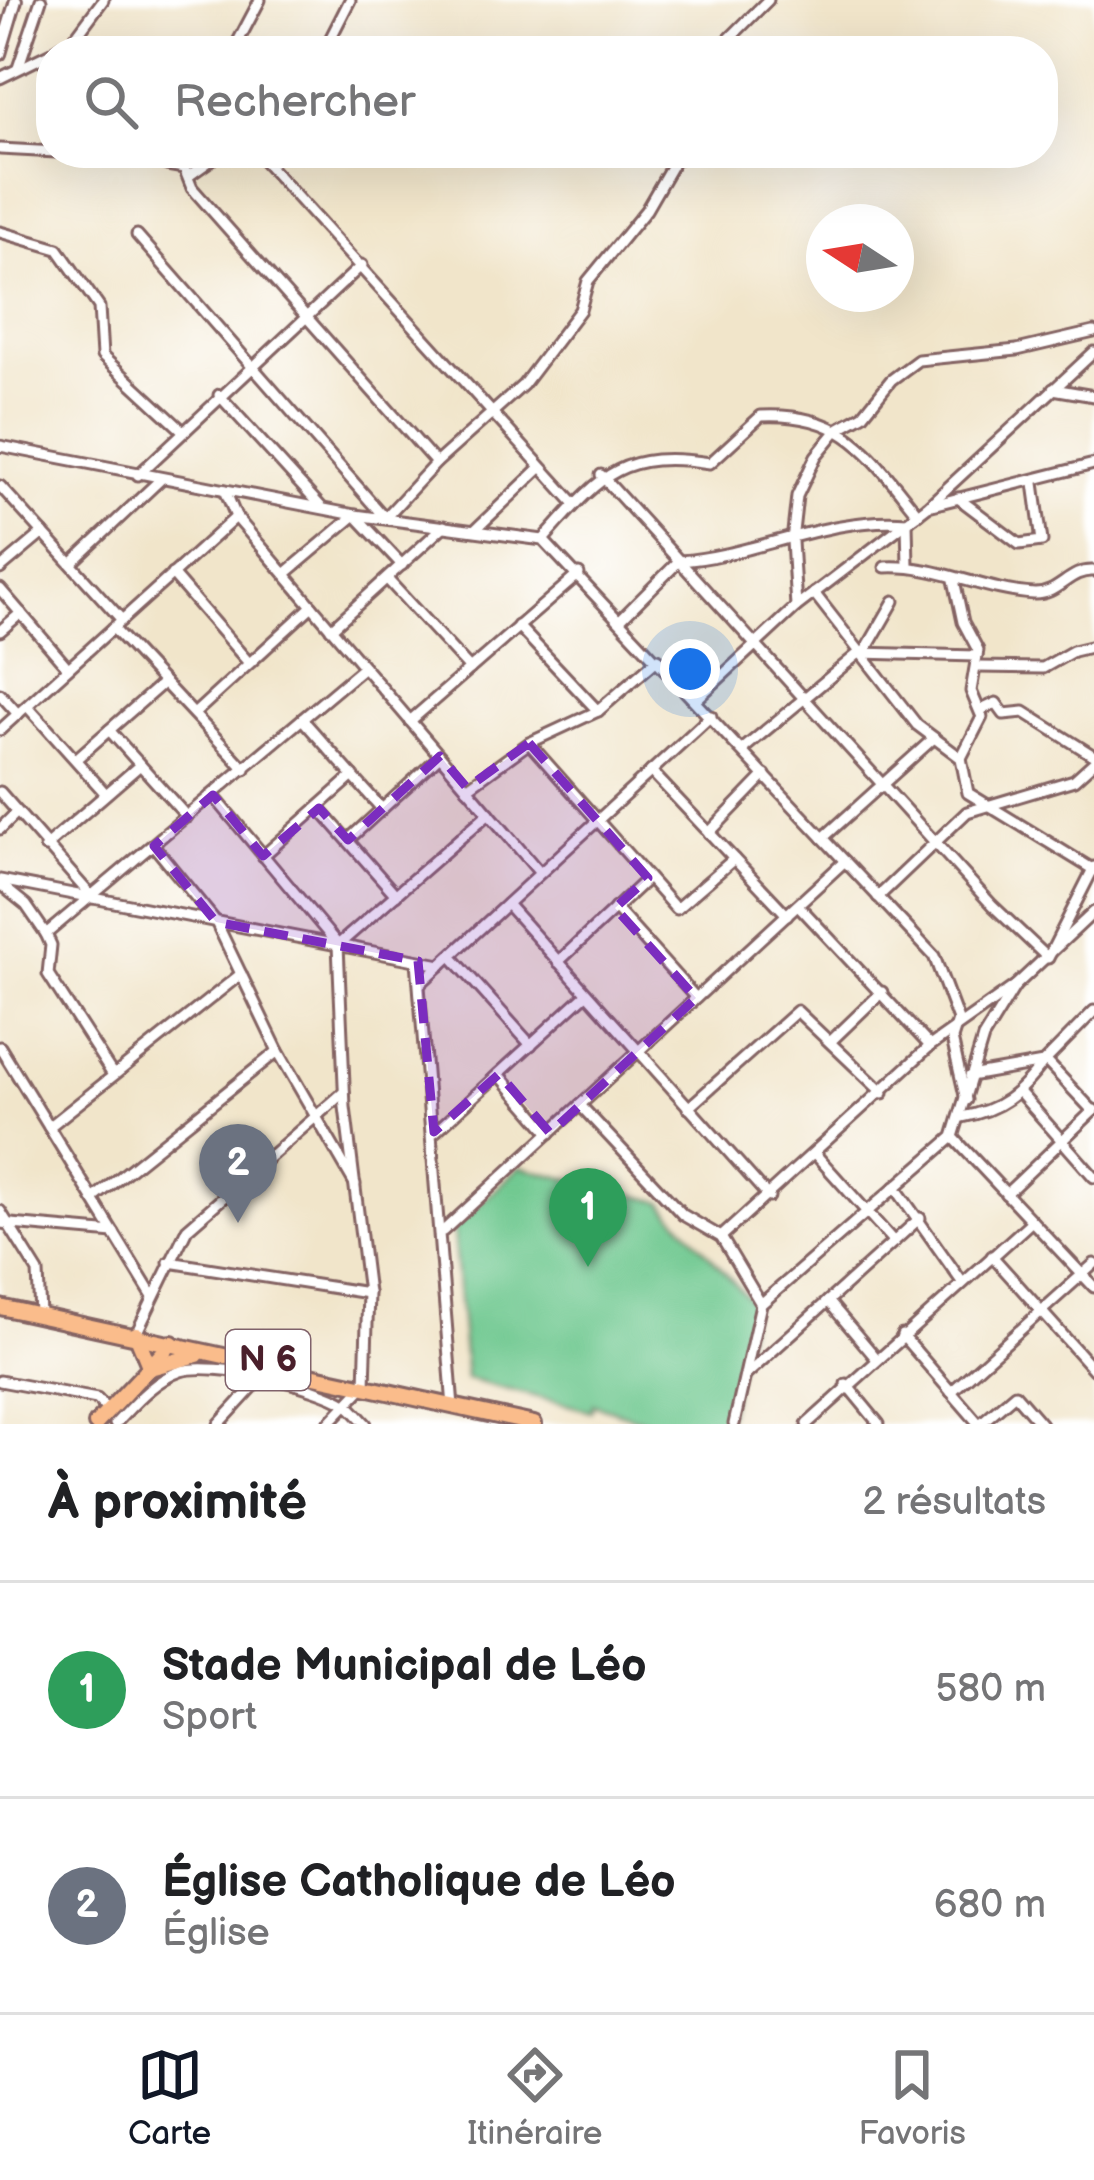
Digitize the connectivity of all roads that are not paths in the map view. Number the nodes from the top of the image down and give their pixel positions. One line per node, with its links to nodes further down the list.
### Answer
1 (16, 0): 11 (street)
2 (41, 0): 13 (street)
3 (103, 0): 7 (street)
4 (260, 0): 8 (street)
5 (350, 0): 9 (street)
6 (768, 0): 10 (street)
7 (76, 36)
8 (240, 36)
9 (332, 36)
10 (733, 36)
11 (0, 54)
12 (36, 60): 13 (street)
13 (18, 68): 14 (street)
14 (0, 78)
15 (0, 149): 16 (street)
16 (36, 151)
17 (178, 168): 21 (street)
18 (200, 168): 21 (street)
19 (271, 168): 24 (street)
20 (670, 168): 32 (street)
21 (190, 175): 25 (street)
22 (0, 232): 34 (street)
23 (137, 235): 28 (street)
24 (362, 265): 25 (street); 32 (street)
25 (306, 315): 28 (street); 36 (street)
26 (1094, 332): 33 (street)
27 (1094, 352): 29 (street)
28 (252, 364): 30 (street); 52 (street)
29 (1053, 389): 31 (street); 47 (street)
30 (219, 395): 34 (street); 48 (street)
31 (1094, 396)
32 (489, 415): 36 (street); 38 (street)
33 (838, 429): 40 (street); 49 (street); 58 (street)
34 (182, 430): 39 (street)
35 (0, 446): 39 (street)
36 (436, 463): 52 (street)
37 (1094, 464): 42 (street)
38 (540, 468): 46 (street); 55 (street)
39 (138, 475): 41 (street)
40 (601, 476): 46 (street); 59 (street)
41 (161, 479): 44 (street); 60 (street)
42 (1034, 483): 45 (street); 45 (street)
43 (0, 486): 56 (street)
44 (224, 490): 48 (street); 51 (street)
45 (958, 499): 47 (street)
46 (575, 504): 57 (street)
47 (928, 506): 49 (street)
48 (322, 508): 50 (street)
49 (918, 514): 53 (street)
50 (355, 515): 52 (street); 61 (street); 67 (street)
51 (236, 517): 66 (street); 67 (street)
52 (385, 518): 54 (street)
53 (907, 522): 58 (street); 62 (street); 72 (street)
54 (444, 526): 55 (street); 61 (street)
55 (475, 530): 57 (street)
56 (43, 533): 60 (street); 64 (street)
57 (543, 540): 68 (street)
58 (792, 542): 59 (street); 75 (street)
59 (679, 561): 77 (street); 82 (street)
60 (72, 563): 78 (street)
61 (402, 566): 69 (street)
62 (908, 566): 63 (street); 70 (street)
63 (885, 567)
64 (0, 569)
65 (1094, 571): 70 (street)
66 (172, 574): 78 (street); 87 (street)
67 (285, 574): 74 (street)
68 (579, 574): 77 (street); 79 (street)
69 (387, 579): 80 (street); 90 (street)
70 (954, 580): 86 (street)
71 (0, 589): 76 (street)
72 (814, 593): 75 (street); 84 (street)
73 (894, 601): 84 (street)
74 (312, 606): 80 (street); 87 (street)
75 (796, 607): 82 (street)
76 (21, 613): 81 (street); 89 (street)
77 (621, 619): 85 (street)
78 (118, 624): 89 (street); 91 (street)
79 (518, 626): 90 (street); 97 (street)
80 (332, 629): 88 (street)
81 (0, 631)
82 (754, 644): 93 (street); 94 (street)
83 (1094, 646): 86 (street)
84 (864, 653): 86 (street); 93 (street); 104 (street)
85 (658, 659): 94 (street); 97 (street)
86 (977, 661): 96 (street)
87 (249, 663): 98 (street)
88 (364, 667): 100 (street); 101 (street)
89 (68, 668): 95 (street)
90 (470, 668): 101 (street)
91 (164, 682): 98 (street); 103 (street)
92 (0, 694): 95 (street)
93 (803, 698): 106 (street); 116 (street)
94 (695, 700): 99 (street)
95 (22, 710): 102 (street); 109 (street)
96 (981, 710): 108 (street); 110 (street)
97 (598, 711): 105 (street)
98 (194, 714): 112 (street)
99 (711, 716): 106 (street); 113 (street)
100 (302, 719): 112 (street); 115 (street)
101 (410, 721): 107 (street)
102 (0, 730)
103 (109, 730): 109 (street); 111 (street)
104 (934, 738): 108 (street); 116 (street)
105 (529, 743): 117 (street); 127 (street)
106 (742, 750): 114 (street)
107 (440, 756): 117 (street); 123 (street)
108 (961, 758): 121 (street)
109 (76, 759): 119 (street)
110 (1094, 759): 121 (street)
111 (140, 765): 119 (street); 126 (street)
112 (245, 769): 120 (street)
113 (651, 771): 127 (street); 129 (street)
114 (765, 775): 129 (street); 130 (street)
115 (353, 776): 122 (street); 123 (street)
116 (885, 787): 130 (street); 132 (street)
117 (467, 788): 125 (street)
118 (0, 792): 124 (street)
119 (106, 794): 134 (street)
120 (213, 795): 126 (street); 135 (street)
121 (987, 805): 132 (street); 138 (street)
122 (320, 808): 131 (street); 135 (street)
123 (382, 809): 131 (street)
124 (17, 812): 128 (street); 134 (street)
125 (488, 813): 139 (street); 142 (street)
126 (187, 818): 133 (street)
127 (596, 822): 139 (street); 140 (street)
128 (0, 829)
129 (709, 833): 136 (street)
130 (824, 838): 137 (street)
131 (348, 840): 142 (street)
132 (936, 843): 143 (street); 154 (street)
133 (154, 846): 144 (street); 150 (street)
134 (45, 847): 144 (street)
135 (263, 856): 152 (street)
136 (734, 859): 140 (street); 149 (street)
137 (845, 861): 143 (street); 146 (street)
138 (1094, 869): 154 (street)
139 (540, 873): 145 (street)
140 (648, 878): 147 (street)
141 (0, 882): 144 (street); 151 (street)
142 (396, 895): 152 (street)
143 (878, 897): 165 (street)
144 (93, 898): 150 (street); 151 (street)
145 (507, 904): 153 (street); 156 (street)
146 (798, 905): 149 (street); 161 (street)
147 (615, 908): 156 (street); 163 (street)
148 (1094, 912): 154 (street)
149 (787, 915): 163 (street)
150 (216, 922): 152 (street); 158 (street)
151 (46, 934): 174 (street)
152 (338, 945): 155 (street); 176 (street)
153 (451, 956): 157 (street); 167 (street)
154 (1048, 958): 160 (street)
155 (417, 962): 157 (street); 159 (street)
156 (558, 962): 162 (street)
157 (441, 965): 159 (street)
158 (242, 974): 170 (street); 174 (street)
159 (420, 984): 186 (street)
160 (1015, 986): 165 (street); 175 (street)
161 (882, 992): 166 (street); 168 (street)
162 (586, 994): 167 (street); 171 (street)
163 (696, 998): 171 (street)
164 (1094, 1011): 172 (street)
165 (955, 1031): 168 (street); 179 (street)
166 (830, 1042): 177 (street); 181 (street)
167 (531, 1045): 173 (street)
168 (930, 1046): 177 (street)
169 (0, 1047): 185 (street)
170 (278, 1051): 183 (street); 196 (street)
171 (637, 1052): 180 (street); 181 (street)
172 (1045, 1062): 175 (street); 178 (street); 182 (street)
173 (499, 1075): 186 (street); 187 (street)
174 (113, 1076): 185 (street)
175 (970, 1076): 179 (street)
176 (344, 1092): 183 (street); 193 (street)
177 (883, 1093): 190 (street)
178 (1019, 1093): 184 (street); 189 (street)
179 (966, 1100): 184 (street)
180 (580, 1105): 187 (street); 204 (street)
181 (688, 1108): 195 (street)
182 (1094, 1111): 189 (street)
183 (314, 1117): 193 (street); 207 (street)
184 (962, 1117): 188 (street)
185 (49, 1126): 196 (street)
186 (434, 1132): 202 (street)
187 (550, 1132): 202 (street)
188 (953, 1137): 192 (street); 194 (street)
189 (1061, 1141): 191 (street); 194 (street)
190 (816, 1155): 195 (street); 198 (street)
191 (1094, 1177)
192 (895, 1187): 198 (street); 199 (street)
193 (357, 1189): 212 (street)
194 (1006, 1194): 200 (street)
195 (769, 1196): 204 (street)
196 (93, 1199): 203 (street)
197 (0, 1210): 201 (street)
198 (866, 1213): 205 (street); 215 (street)
199 (920, 1218): 205 (street); 210 (street)
200 (1032, 1221): 206 (street); 209 (street)
201 (4, 1224): 203 (street); 218 (street)
202 (443, 1231): 233 (street)
203 (114, 1233): 213 (street)
204 (721, 1237): 215 (street)
205 (893, 1242): 214 (street)
206 (992, 1256): 210 (street); 217 (street)
207 (169, 1262): 212 (street); 213 (street)
208 (1094, 1264): 209 (street)
209 (1082, 1274): 211 (street); 217 (street)
210 (962, 1282): 220 (street)
211 (1094, 1287)
212 (368, 1293): 230 (street)
213 (153, 1297): 219 (street)
214 (828, 1301): 223 (street); 227 (street)
215 (761, 1304): 227 (street)
216 (0, 1307): 218 (main road, N 6)
217 (1042, 1311): 226 (street); 231 (street)
218 (40, 1315): 219 (main road, N 6)
219 (136, 1334): 221 (main road, N 6); 224 (main road)
220 (902, 1335): 223 (street); 231 (street)
221 (172, 1343): 222 (main road, N 6); 224 (main road); 225 (main road, N 6)
222 (214, 1355): 224 (main road); 225 (main road, N 6)
223 (876, 1358): 229 (street)
224 (150, 1368): 234 (main road)
225 (265, 1368): 230 (main road, N 6); 232 (street); 234 (street); 236 (street)
226 (1094, 1370)
227 (746, 1375): 240 (street)
228 (0, 1381): 234 (street)
229 (846, 1384): 241 (street); 242 (street)
230 (363, 1385): 232 (street); 233 (main road, N 6)
231 (951, 1392): 243 (street)
232 (346, 1404): 237 (street); 238 (street)
233 (453, 1407): 239 (main road, N 6)
234 (111, 1417): 235 (main road)
235 (96, 1424)
236 (219, 1424)
237 (328, 1424)
238 (366, 1424)
239 (534, 1424)
240 (734, 1424)
241 (807, 1424)
242 (879, 1424)
243 (979, 1424): 244 (street)
244 (1041, 1424)

